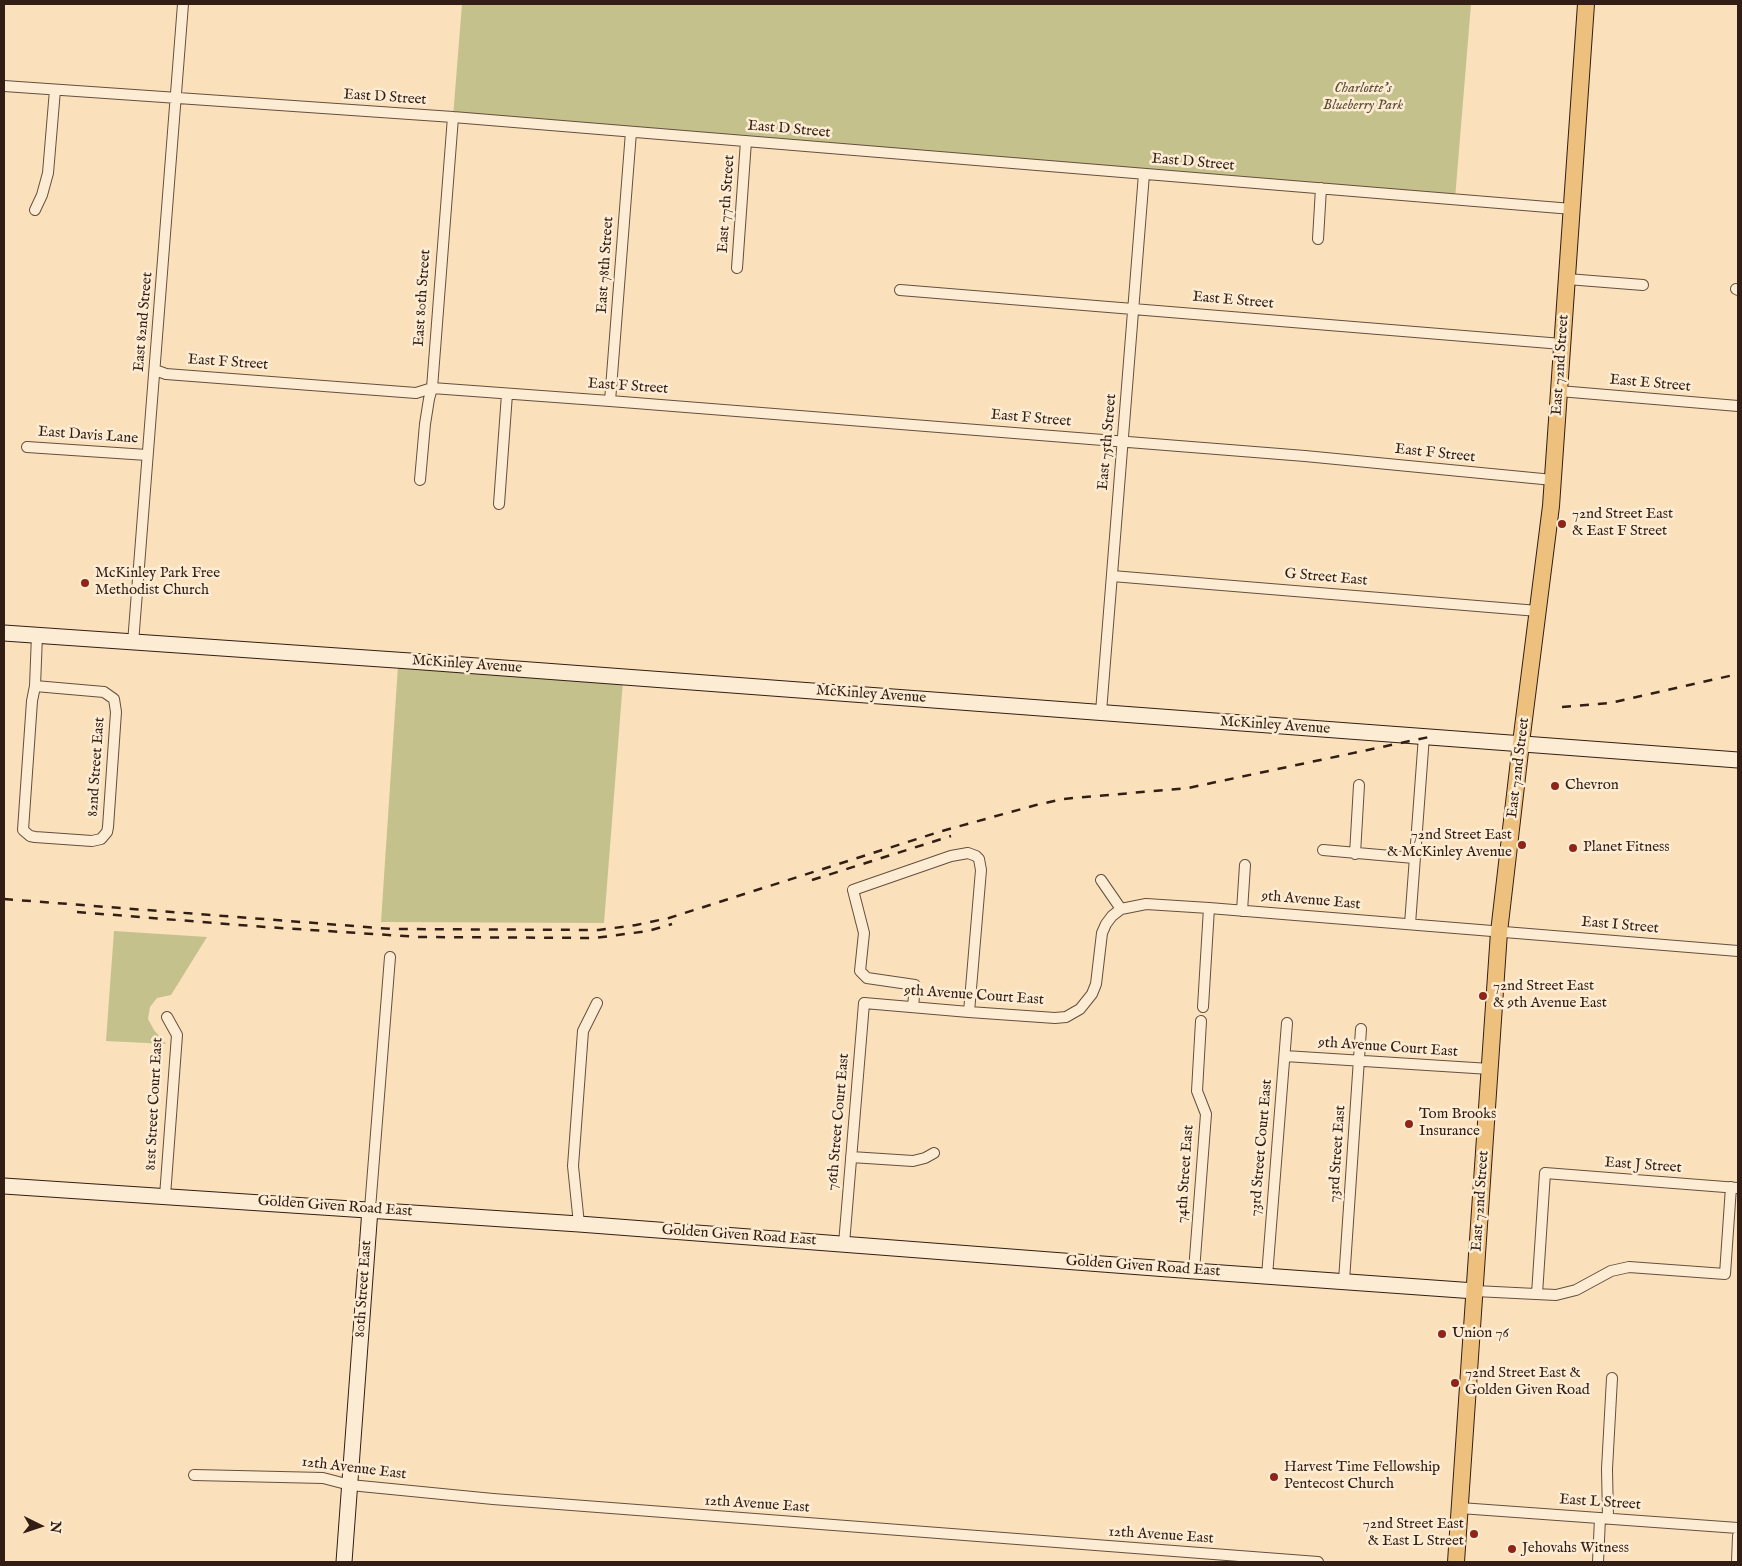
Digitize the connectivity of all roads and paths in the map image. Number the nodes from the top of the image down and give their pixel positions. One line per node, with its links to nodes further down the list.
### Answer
1 (183, 4): 5 (street, East 82nd Street)
2 (1586, 4): 11 (main road, East 72nd Street)
3 (4, 86): 4 (street, East D Street)
4 (54, 90): 5 (street, East D Street); 12 (street)
5 (176, 99): 6 (street, East D Street); 20 (street, East 82nd Street)
6 (453, 117): 7 (street, East D Street); 21 (street, East 80th Street)
7 (631, 132): 8 (street, East D Street); 24 (street, East 78th Street)
8 (746, 141): 9 (street, East D Street); 14 (street, East 77th Street)
9 (1144, 174): 10 (street, East D Street); 18 (street, East 75th Street)
10 (1321, 188): 11 (street, East D Street); 13 (street)
11 (1572, 209): 15 (main road, East 72nd Street)
12 (35, 210)
13 (1318, 239)
14 (737, 268)
15 (1567, 279): 16 (street); 19 (main road, East 72nd Street)
16 (1643, 285)
17 (900, 290): 18 (street, East E Street)
18 (1134, 308): 19 (street, East E Street); 26 (street, East 75th Street)
19 (1562, 344): 22 (main road, East 72nd Street)
20 (155, 370): 21 (street, East F Street); 28 (street, East 82nd Street)
21 (432, 388): 23 (street, East F Street); 29 (street, East 80th Street)
22 (1559, 390): 25 (street, East E Street); 30 (main road, East 72nd Street)
23 (508, 394): 24 (street, East F Street); 31 (street)
24 (610, 401): 26 (street, East F Street)
25 (1738, 406)
26 (1123, 442): 30 (street, East F Street); 32 (street, East 75th Street)
27 (28, 447): 28 (street, East Davis Lane)
28 (147, 455): 36 (street, East 82nd Street)
29 (420, 480)
30 (1552, 480): 33 (main road, East 72nd Street)
31 (499, 504)
32 (1112, 576): 33 (street, G Street East); 38 (street, East 75th Street)
33 (1538, 611): 40 (main road, East 72nd Street)
34 (4, 633): 35 (street, McKinley Avenue)
35 (37, 635): 36 (street, McKinley Avenue); 37 (street)
36 (133, 642): 38 (street, McKinley Avenue)
37 (35, 686): 37 (street, 82nd Street East)
38 (1101, 712): 39 (street, McKinley Avenue)
39 (1424, 736): 40 (street, McKinley Avenue); 45 (street)
40 (1521, 743): 41 (street, McKinley Avenue); 52 (main road, East 72nd Street)
41 (1738, 760)
42 (1359, 786): 44 (street)
43 (1324, 850): 44 (street)
44 (1354, 854): 45 (street)
45 (1414, 858): 51 (street)
46 (1245, 865): 50 (street)
47 (1101, 880): 49 (street)
48 (1209, 908): 49 (street, 9th Avenue East); 50 (street, 9th Avenue East); 58 (street)
49 (1121, 910): 59 (street, 9th Avenue Court East)
50 (1242, 911): 51 (street, 9th Avenue East)
51 (1410, 924): 52 (street, 9th Avenue East)
52 (1499, 932): 53 (street, East I Street); 66 (main road, East 72nd Street)
53 (1738, 951)
54 (390, 957): 72 (street, 80th Street East)
55 (597, 1003): 73 (street)
56 (864, 1003): 57 (street, 9th Avenue Court East); 68 (street, 76th Street Court East)
57 (913, 1007): 59 (street, 9th Avenue Court East); 59 (street)
58 (1203, 1007)
59 (969, 1012)
60 (167, 1016): 71 (street, 81st Street Court East)
61 (1201, 1021): 75 (street, 74th Street East)
62 (1287, 1023): 64 (street, 73rd Street Court East)
63 (1361, 1029): 65 (street, 73rd Street East)
64 (1285, 1056): 65 (street, 9th Avenue Court East); 76 (street, 73rd Street Court East)
65 (1360, 1061): 66 (street, 9th Avenue Court East); 77 (street, 73rd Street East)
66 (1490, 1069): 78 (main road, East 72nd Street)
67 (934, 1153): 68 (street)
68 (851, 1157): 74 (street, 76th Street Court East)
69 (4, 1186): 71 (street, Golden Given Road East)
70 (1735, 1188): 79 (street); 79 (street, East J Street)
71 (165, 1196): 72 (street, Golden Given Road East)
72 (370, 1209): 73 (street, Golden Given Road East); 82 (street, 80th Street East)
73 (580, 1224): 74 (street, Golden Given Road East)
74 (844, 1244): 75 (street, Golden Given Road East)
75 (1194, 1271): 76 (street, Golden Given Road East)
76 (1267, 1276): 77 (street, Golden Given Road East)
77 (1344, 1281): 78 (street, Golden Given Road East)
78 (1475, 1290): 79 (street); 83 (main road, East 72nd Street)
79 (1537, 1294)
80 (1612, 1378): 84 (street)
81 (194, 1475): 82 (street, 12th Avenue East)
82 (350, 1485): 87 (street, 12th Avenue East); 88 (street, 80th Street East)
83 (1460, 1508): 84 (street, East L Street); 90 (main road, East 72nd Street)
84 (1604, 1518): 85 (street, East L Street); 91 (street)
85 (1738, 1528)
86 (1738, 1536): 92 (street)
87 (1263, 1560): 89 (street, 12th Avenue East)
88 (344, 1562)
89 (1318, 1562)
90 (1456, 1562)
91 (1598, 1562)
92 (1736, 1562)

